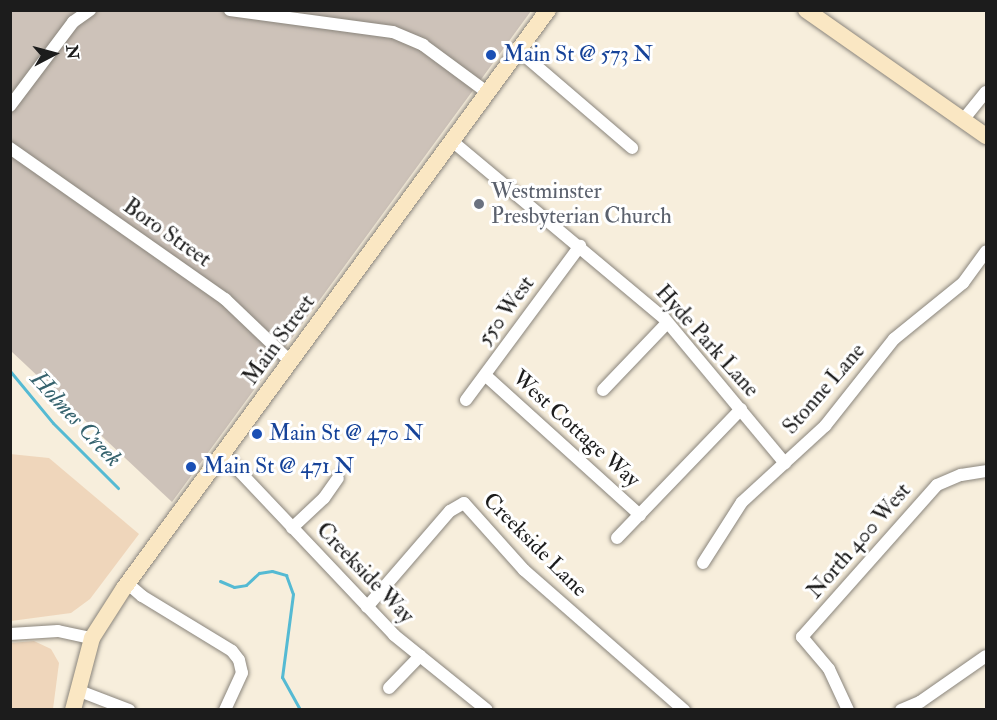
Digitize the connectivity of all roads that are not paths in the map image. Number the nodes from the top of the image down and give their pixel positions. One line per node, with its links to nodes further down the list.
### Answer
1 (90, 10): 8 (street)
2 (230, 10): 7 (street)
3 (548, 10): 5 (main road, Main Street)
4 (806, 10): 9 (main road)
5 (519, 51): 7 (main road, Main Street); 13 (street)
6 (987, 92): 9 (street)
7 (488, 93): 11 (main road, Main Street)
8 (10, 106)
9 (963, 120): 10 (main road)
10 (987, 136)
11 (452, 141): 14 (street, Hyde Park Lane); 17 (main road, Main Street)
12 (10, 148): 17 (street, Boro Street)
13 (632, 148)
14 (580, 246): 16 (street, Hyde Park Lane); 18 (street, 550 West)
15 (987, 251): 23 (street, Stonne Lane)
16 (667, 323): 19 (street); 21 (street, Hyde Park Lane)
17 (291, 362): 22 (main road, Main Street)
18 (485, 375): 20 (street, 550 West); 26 (street, West Cottage Way)
19 (603, 390)
20 (466, 400)
21 (741, 409): 23 (street, Hyde Park Lane); 26 (street)
22 (224, 454): 27 (street, Creekside Way); 30 (main road, Main Street)
23 (785, 463): 29 (street, Stonne Lane)
24 (987, 471): 43 (street, North 400 West)
25 (338, 478): 27 (street)
26 (639, 515): 28 (street)
27 (292, 528): 31 (street, Creekside Way)
28 (617, 538)
29 (703, 563)
30 (127, 583): 33 (main road, Main Street); 40 (street)
31 (367, 607): 34 (street, Creekside Way); 42 (street, Creekside Lane)
32 (10, 634): 33 (street)
33 (92, 638): 37 (main road, Main Street)
34 (420, 656): 36 (street); 41 (street, Creekside Way)
35 (987, 656): 44 (street)
36 (389, 688)
37 (77, 690): 38 (main road, Main Street); 39 (street)
38 (73, 710)
39 (129, 710)
40 (225, 710)
41 (487, 710)
42 (684, 710)
43 (848, 710)
44 (901, 710)

